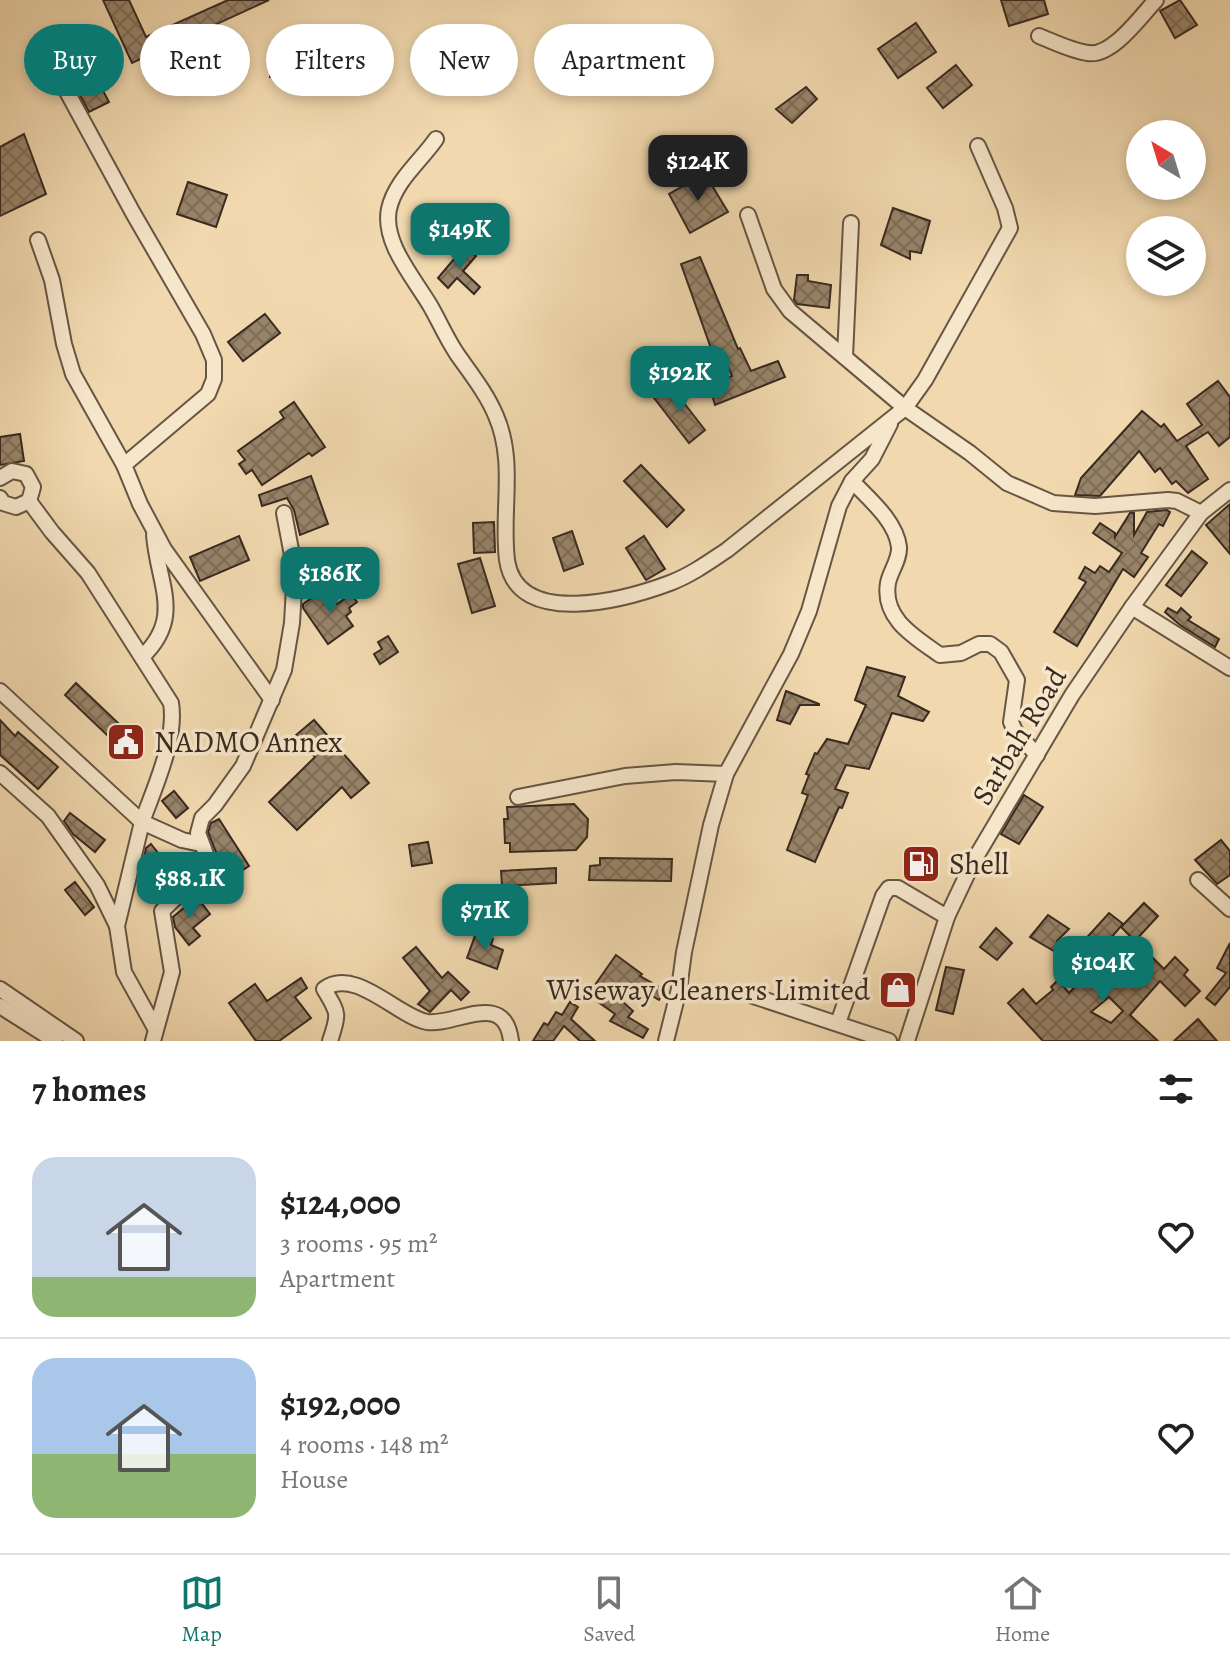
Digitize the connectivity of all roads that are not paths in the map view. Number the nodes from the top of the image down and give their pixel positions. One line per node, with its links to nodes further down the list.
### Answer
1 (1156, 0): 2 (street)
2 (1039, 36)
3 (69, 96): 12 (street)
4 (436, 139): 11 (street)
5 (978, 146): 10 (street)
6 (748, 215): 9 (street)
7 (851, 223): 9 (street)
8 (38, 240): 12 (street)
9 (845, 357): 10 (street)
10 (905, 408): 11 (street); 19 (street)
11 (891, 420): 14 (street)
12 (124, 465): 20 (street)
13 (0, 478): 17 (street)
14 (852, 481): 26 (street); 28 (street)
15 (1230, 490): 19 (street, Sarbah Road)
16 (0, 498): 17 (street)
17 (29, 501): 22 (street)
18 (284, 513): 25 (street)
19 (1201, 513): 21 (street, Sarbah Road)
20 (154, 531): 22 (street); 25 (street)
21 (1132, 607): 23 (street); 26 (street, Sarbah Road)
22 (142, 657): 30 (street)
23 (1230, 668)
24 (0, 691): 30 (street)
25 (272, 700): 31 (street)
26 (1037, 755): 34 (street, Sarbah Road)
27 (0, 773): 35 (street)
28 (726, 774): 29 (street); 45 (street)
29 (518, 797)
30 (142, 822): 31 (street); 35 (street)
31 (201, 844): 40 (street)
32 (1198, 880): 33 (street)
33 (1230, 909)
34 (947, 917): 39 (street); 47 (street, Sarbah Road)
35 (117, 926): 40 (street)
36 (0, 989): 42 (street)
37 (753, 996): 39 (street)
38 (0, 1006): 41 (street)
39 (838, 1023): 46 (street)
40 (154, 1035)
41 (55, 1041)
42 (76, 1041)
43 (330, 1041): 44 (street)
44 (511, 1041)
45 (666, 1041)
46 (889, 1041)
47 (907, 1041)

